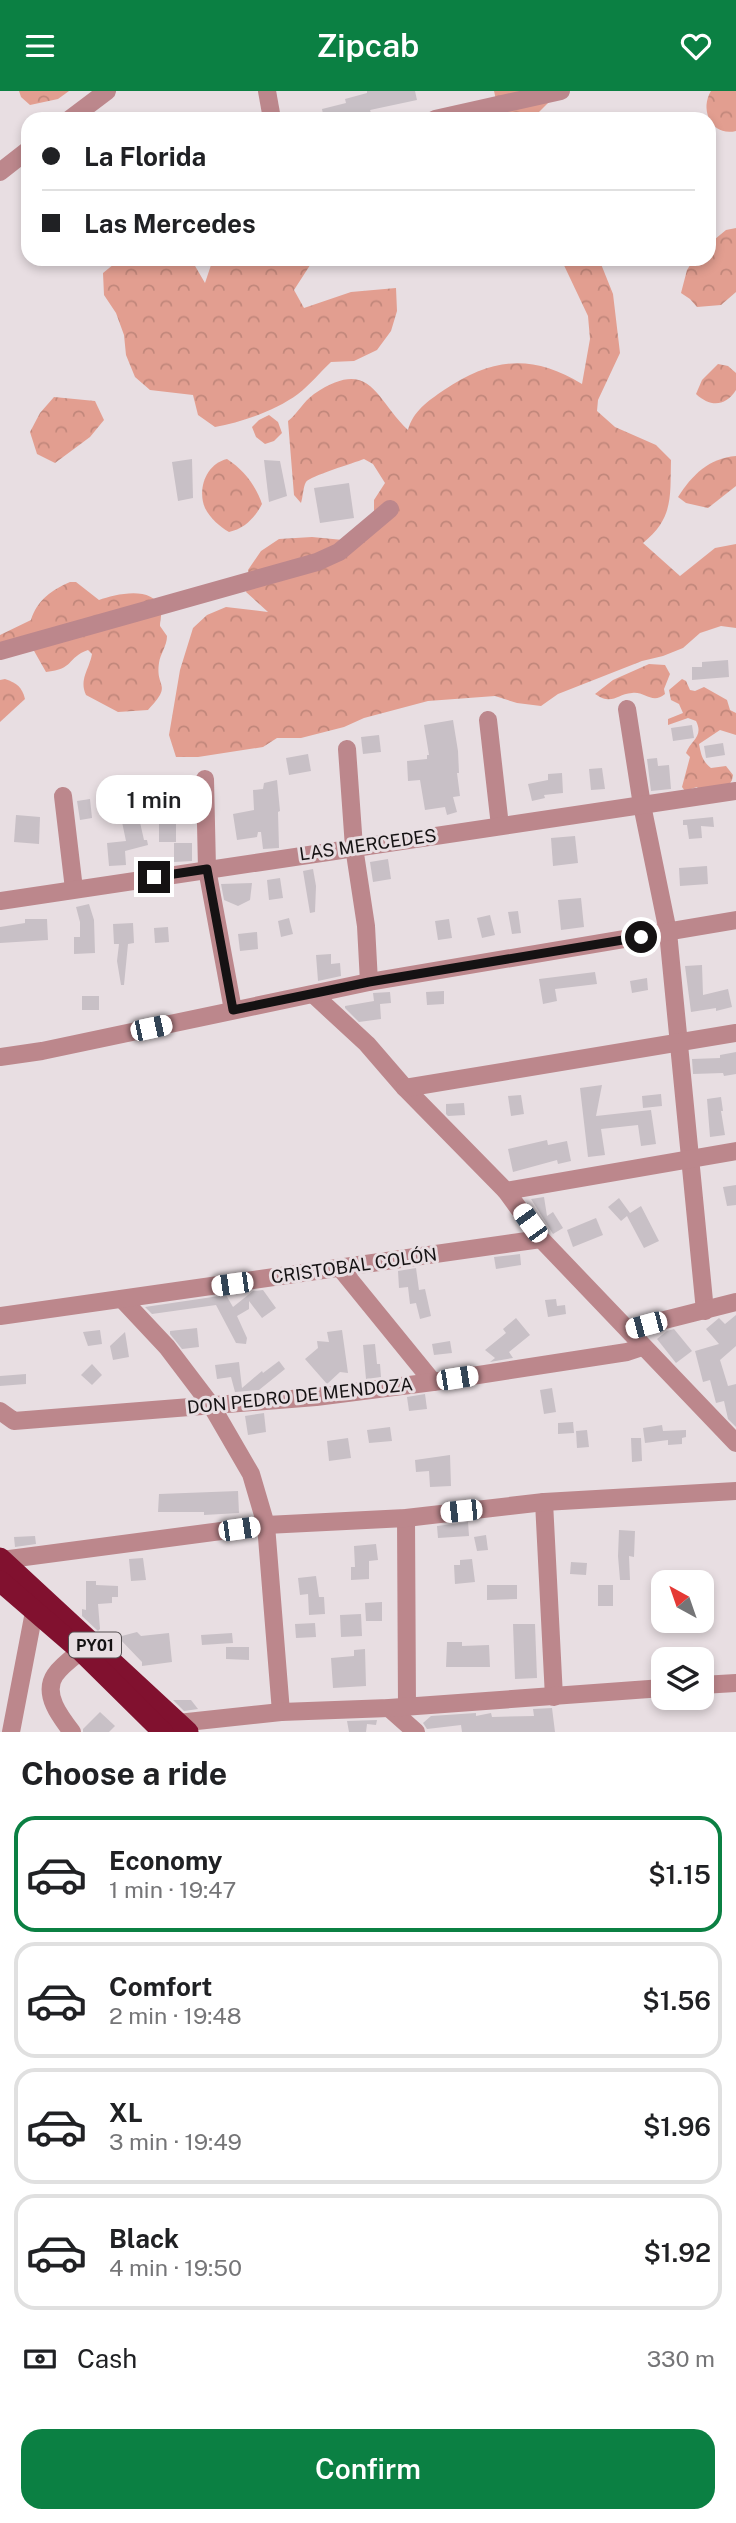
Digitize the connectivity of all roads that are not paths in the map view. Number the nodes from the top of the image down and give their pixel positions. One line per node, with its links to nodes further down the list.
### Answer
1 (107, 91): 4 (street)
2 (267, 91): 5 (street)
3 (561, 91): 6 (street)
4 (79, 112)
5 (271, 112)
6 (466, 112)
7 (21, 155): 8 (street)
8 (0, 171)
9 (390, 509): 10 (street)
10 (0, 651)
11 (627, 709): 17 (street)
12 (488, 720): 18 (street)
13 (347, 749): 19 (street)
14 (205, 779): 20 (street)
15 (736, 791): 17 (street, LAS MERCEDES)
16 (63, 796): 21 (street)
17 (642, 805): 18 (street, LAS MERCEDES); 24 (street)
18 (500, 826): 19 (street, LAS MERCEDES)
19 (354, 847): 20 (street, LAS MERCEDES); 25 (street)
20 (207, 869): 21 (street, LAS MERCEDES); 27 (street)
21 (74, 889): 22 (street, LAS MERCEDES)
22 (0, 901)
23 (736, 920): 24 (street)
24 (668, 932): 25 (street); 29 (street)
25 (369, 982): 26 (street)
26 (314, 995): 27 (street); 31 (street)
27 (233, 1010): 30 (street)
28 (736, 1033): 29 (street)
29 (681, 1042): 31 (street); 33 (street)
30 (0, 1057)
31 (405, 1088): 34 (street)
32 (736, 1151): 33 (street)
33 (691, 1159): 34 (street); 39 (street)
34 (506, 1191): 35 (street)
35 (541, 1239): 36 (street, CRISTOBAL COLÓN); 41 (street)
36 (341, 1269): 37 (street, CRISTOBAL COLÓN); 43 (street)
37 (122, 1299): 40 (street, CRISTOBAL COLÓN); 44 (street)
38 (736, 1302): 39 (street)
39 (705, 1311): 41 (street)
40 (0, 1316)
41 (629, 1329): 42 (street)
42 (642, 1347): 43 (street, DON PEDRO DE MENDOZA); 46 (street)
43 (433, 1382): 44 (street, DON PEDRO DE MENDOZA)
44 (211, 1405): 45 (street, DON PEDRO DE MENDOZA); 50 (street)
45 (0, 1411)
46 (736, 1443)
47 (736, 1492): 48 (street)
48 (544, 1502): 49 (street); 57 (street)
49 (406, 1518): 50 (street); 58 (street)
50 (266, 1525): 51 (street); 59 (street)
51 (1, 1566): 52 (highway, PY01); 60 (highway, PY01)
52 (34, 1612): 53 (highway, PY01); 61 (street)
53 (80, 1651): 60 (highway, PY01); 62 (street)
54 (736, 1683): 55 (street)
55 (714, 1684)
56 (651, 1689): 57 (street)
57 (554, 1697): 58 (street)
58 (398, 1707): 59 (street); 63 (street)
59 (281, 1713): 60 (street)
60 (177, 1729)
61 (11, 1732)
62 (72, 1732)
63 (416, 1732)

